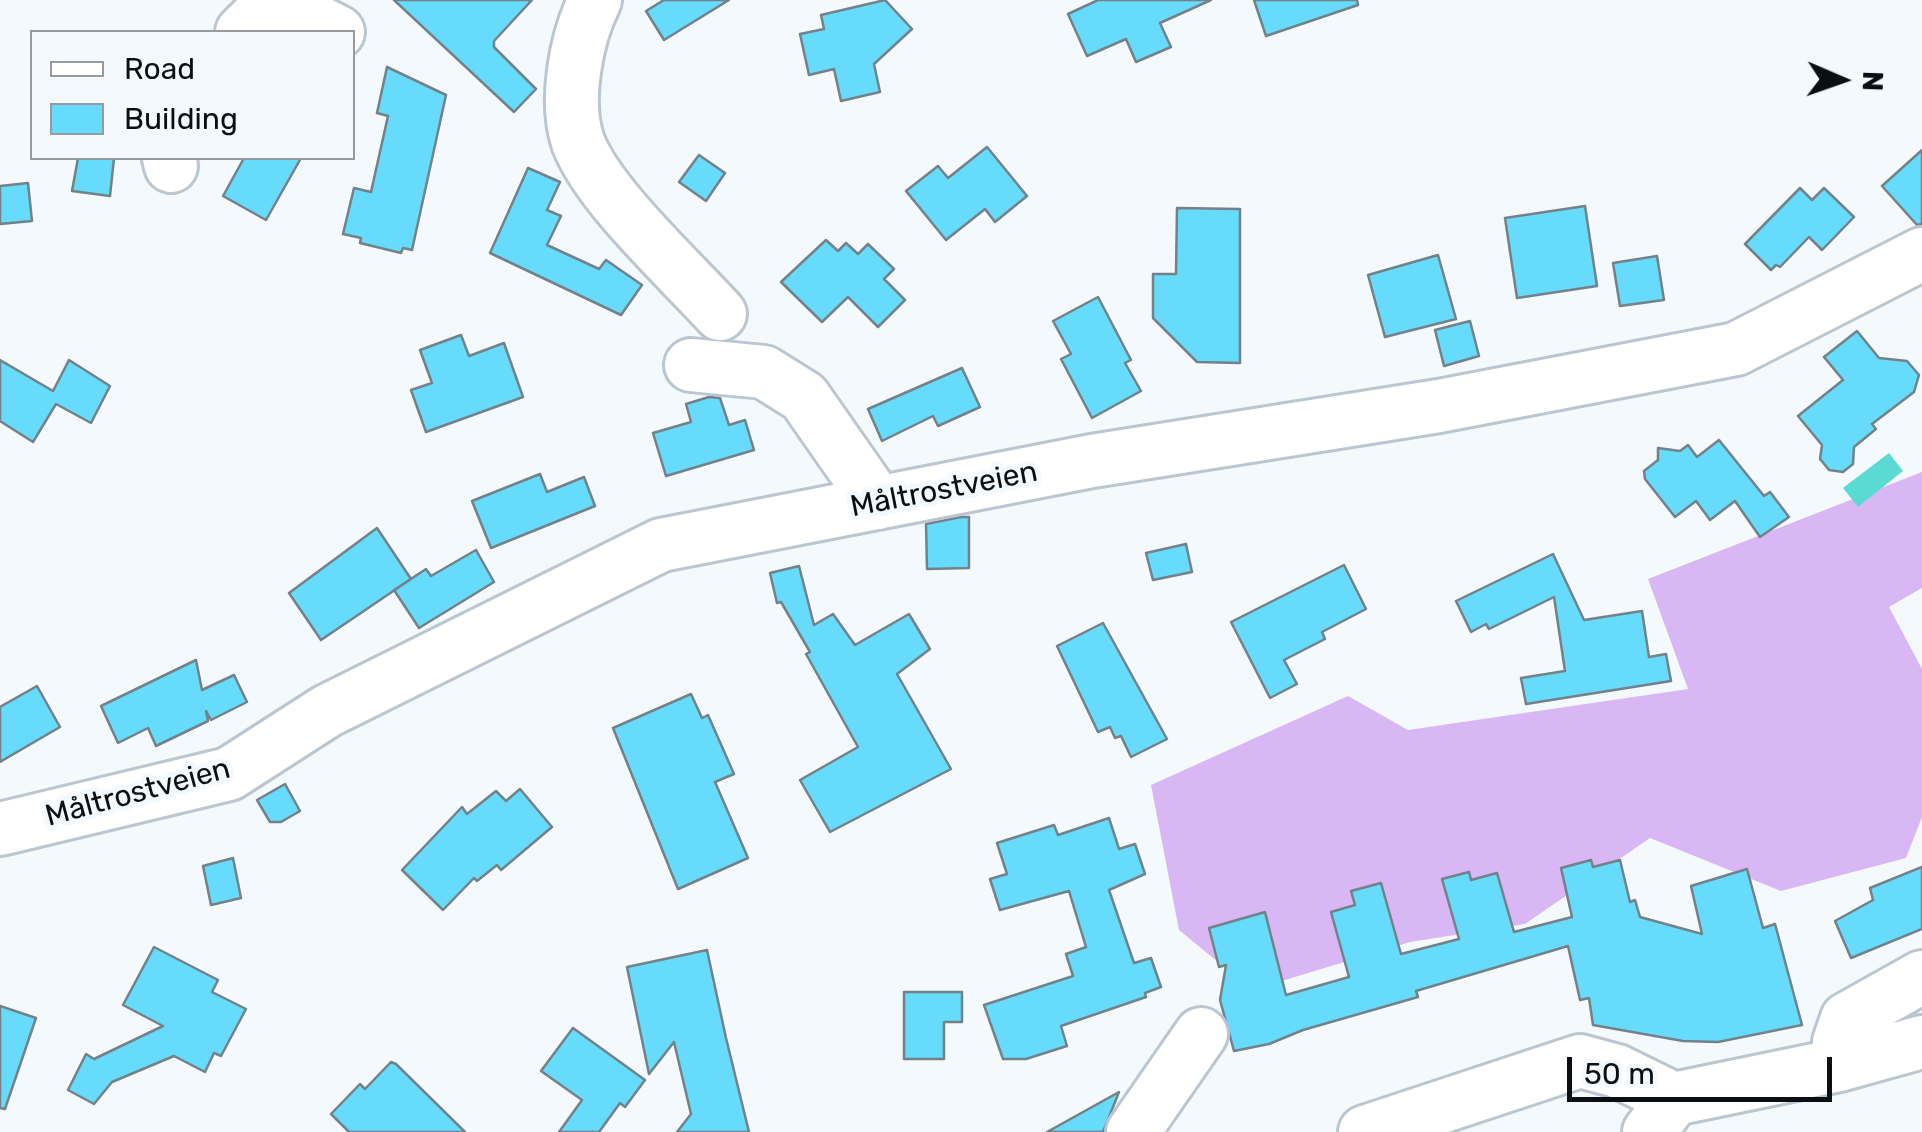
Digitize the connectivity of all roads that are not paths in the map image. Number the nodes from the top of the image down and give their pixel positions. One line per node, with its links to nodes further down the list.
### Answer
1 (274, 0): 3 (street); 4 (street)
2 (596, 0): 6 (street)
3 (244, 30)
4 (332, 30)
5 (1922, 254): 8 (street, Måltrostveien)
6 (720, 314)
7 (691, 365): 8 (street)
8 (878, 503): 9 (street, Måltrostveien)
9 (0, 829)
10 (1922, 978): 13 (street)
11 (1201, 1034): 15 (street)
12 (1922, 1042): 13 (street)
13 (1839, 1065): 14 (street)
14 (1662, 1116): 16 (street)
15 (1133, 1132)
16 (1365, 1132)

